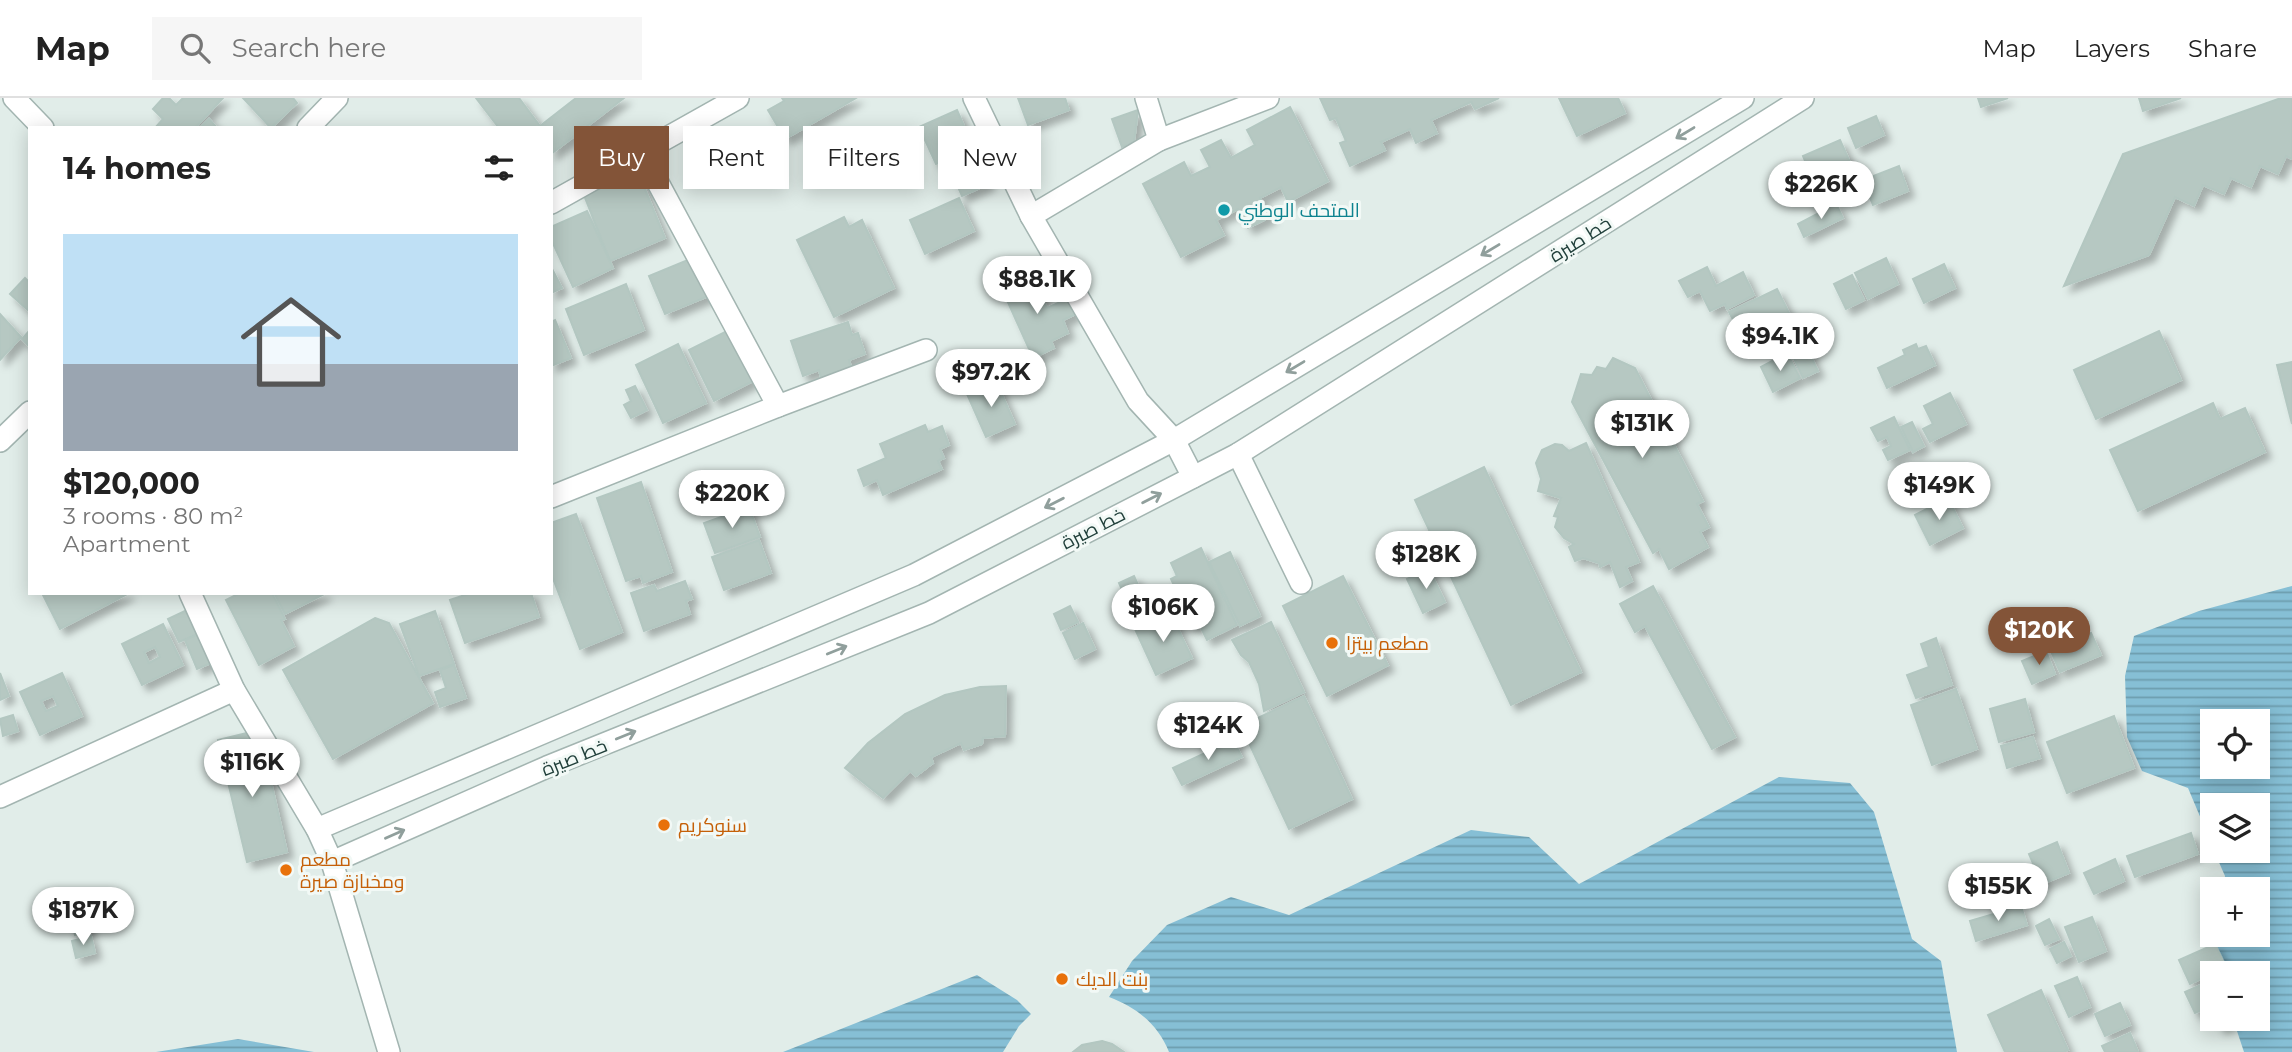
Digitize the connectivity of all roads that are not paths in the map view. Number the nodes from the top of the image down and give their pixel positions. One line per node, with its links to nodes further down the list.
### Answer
1 (14, 98): 9 (street)
2 (337, 98): 10 (street)
3 (738, 98): 11 (street)
4 (974, 98): 16 (street)
5 (1146, 98): 12 (street)
6 (1268, 98): 12 (street)
7 (1743, 98): 20 (street, خط صيرة, one-way to 20)
8 (1803, 98): 22 (street, خط صيرة)
9 (41, 126)
10 (310, 126)
11 (669, 138)
12 (1159, 140): 16 (street)
13 (576, 189): 15 (street)
14 (661, 189): 18 (street)
15 (553, 202)
16 (1031, 216): 20 (street)
17 (926, 350): 18 (street)
18 (778, 405): 24 (street)
19 (28, 414): 21 (street)
20 (1174, 440): 23 (street); 29 (street, خط صيرة, one-way to 29)
21 (0, 441)
22 (1238, 454): 23 (street, خط صيرة); 25 (street)
23 (1193, 477): 30 (street, خط صيرة, one-way to 23)
24 (553, 496)
25 (1301, 583)
26 (191, 595): 27 (street)
27 (234, 690): 28 (street); 29 (street)
28 (0, 797)
29 (317, 828): 30 (street)
30 (332, 862): 31 (street)
31 (389, 1052)

